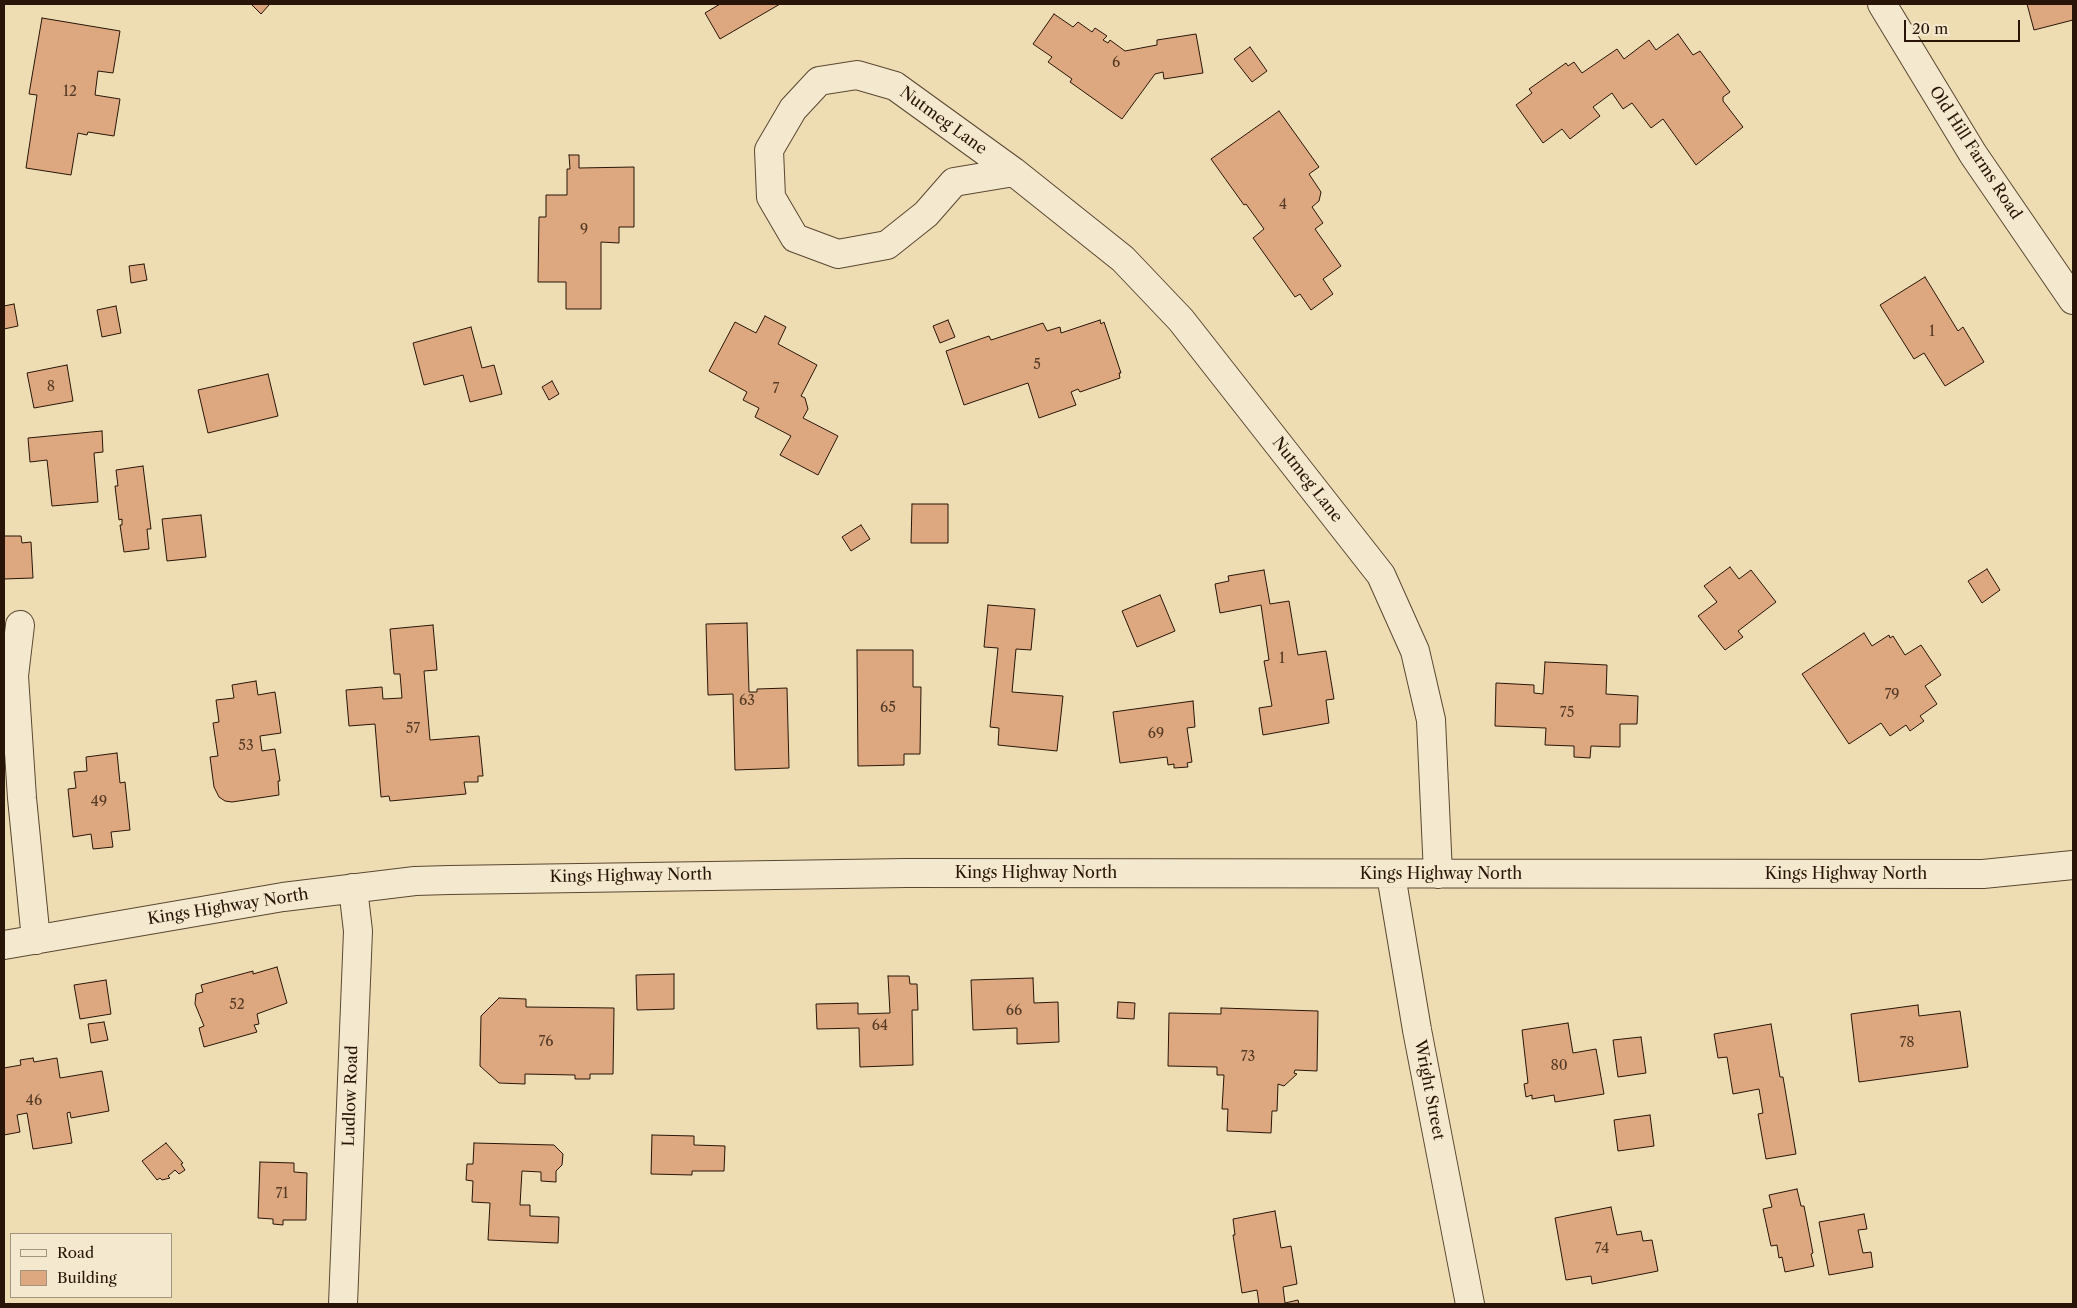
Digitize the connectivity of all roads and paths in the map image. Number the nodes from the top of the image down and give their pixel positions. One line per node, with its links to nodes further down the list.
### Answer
1 (1882, 4): 3 (street, Old Hill Farms Road)
2 (1014, 172): 2 (street, Nutmeg Lane); 6 (street, Nutmeg Lane)
3 (2073, 300)
4 (20, 625): 9 (street)
5 (2073, 865): 6 (street, Kings Highway North)
6 (1438, 874): 7 (street, Kings Highway North)
7 (1391, 875): 8 (street, Kings Highway North); 12 (street, Wright Street)
8 (353, 888): 9 (street, Kings Highway North); 11 (street, Ludlow Road)
9 (36, 940): 10 (street, Kings Highway North)
10 (4, 946)
11 (343, 1304)
12 (1470, 1304)

